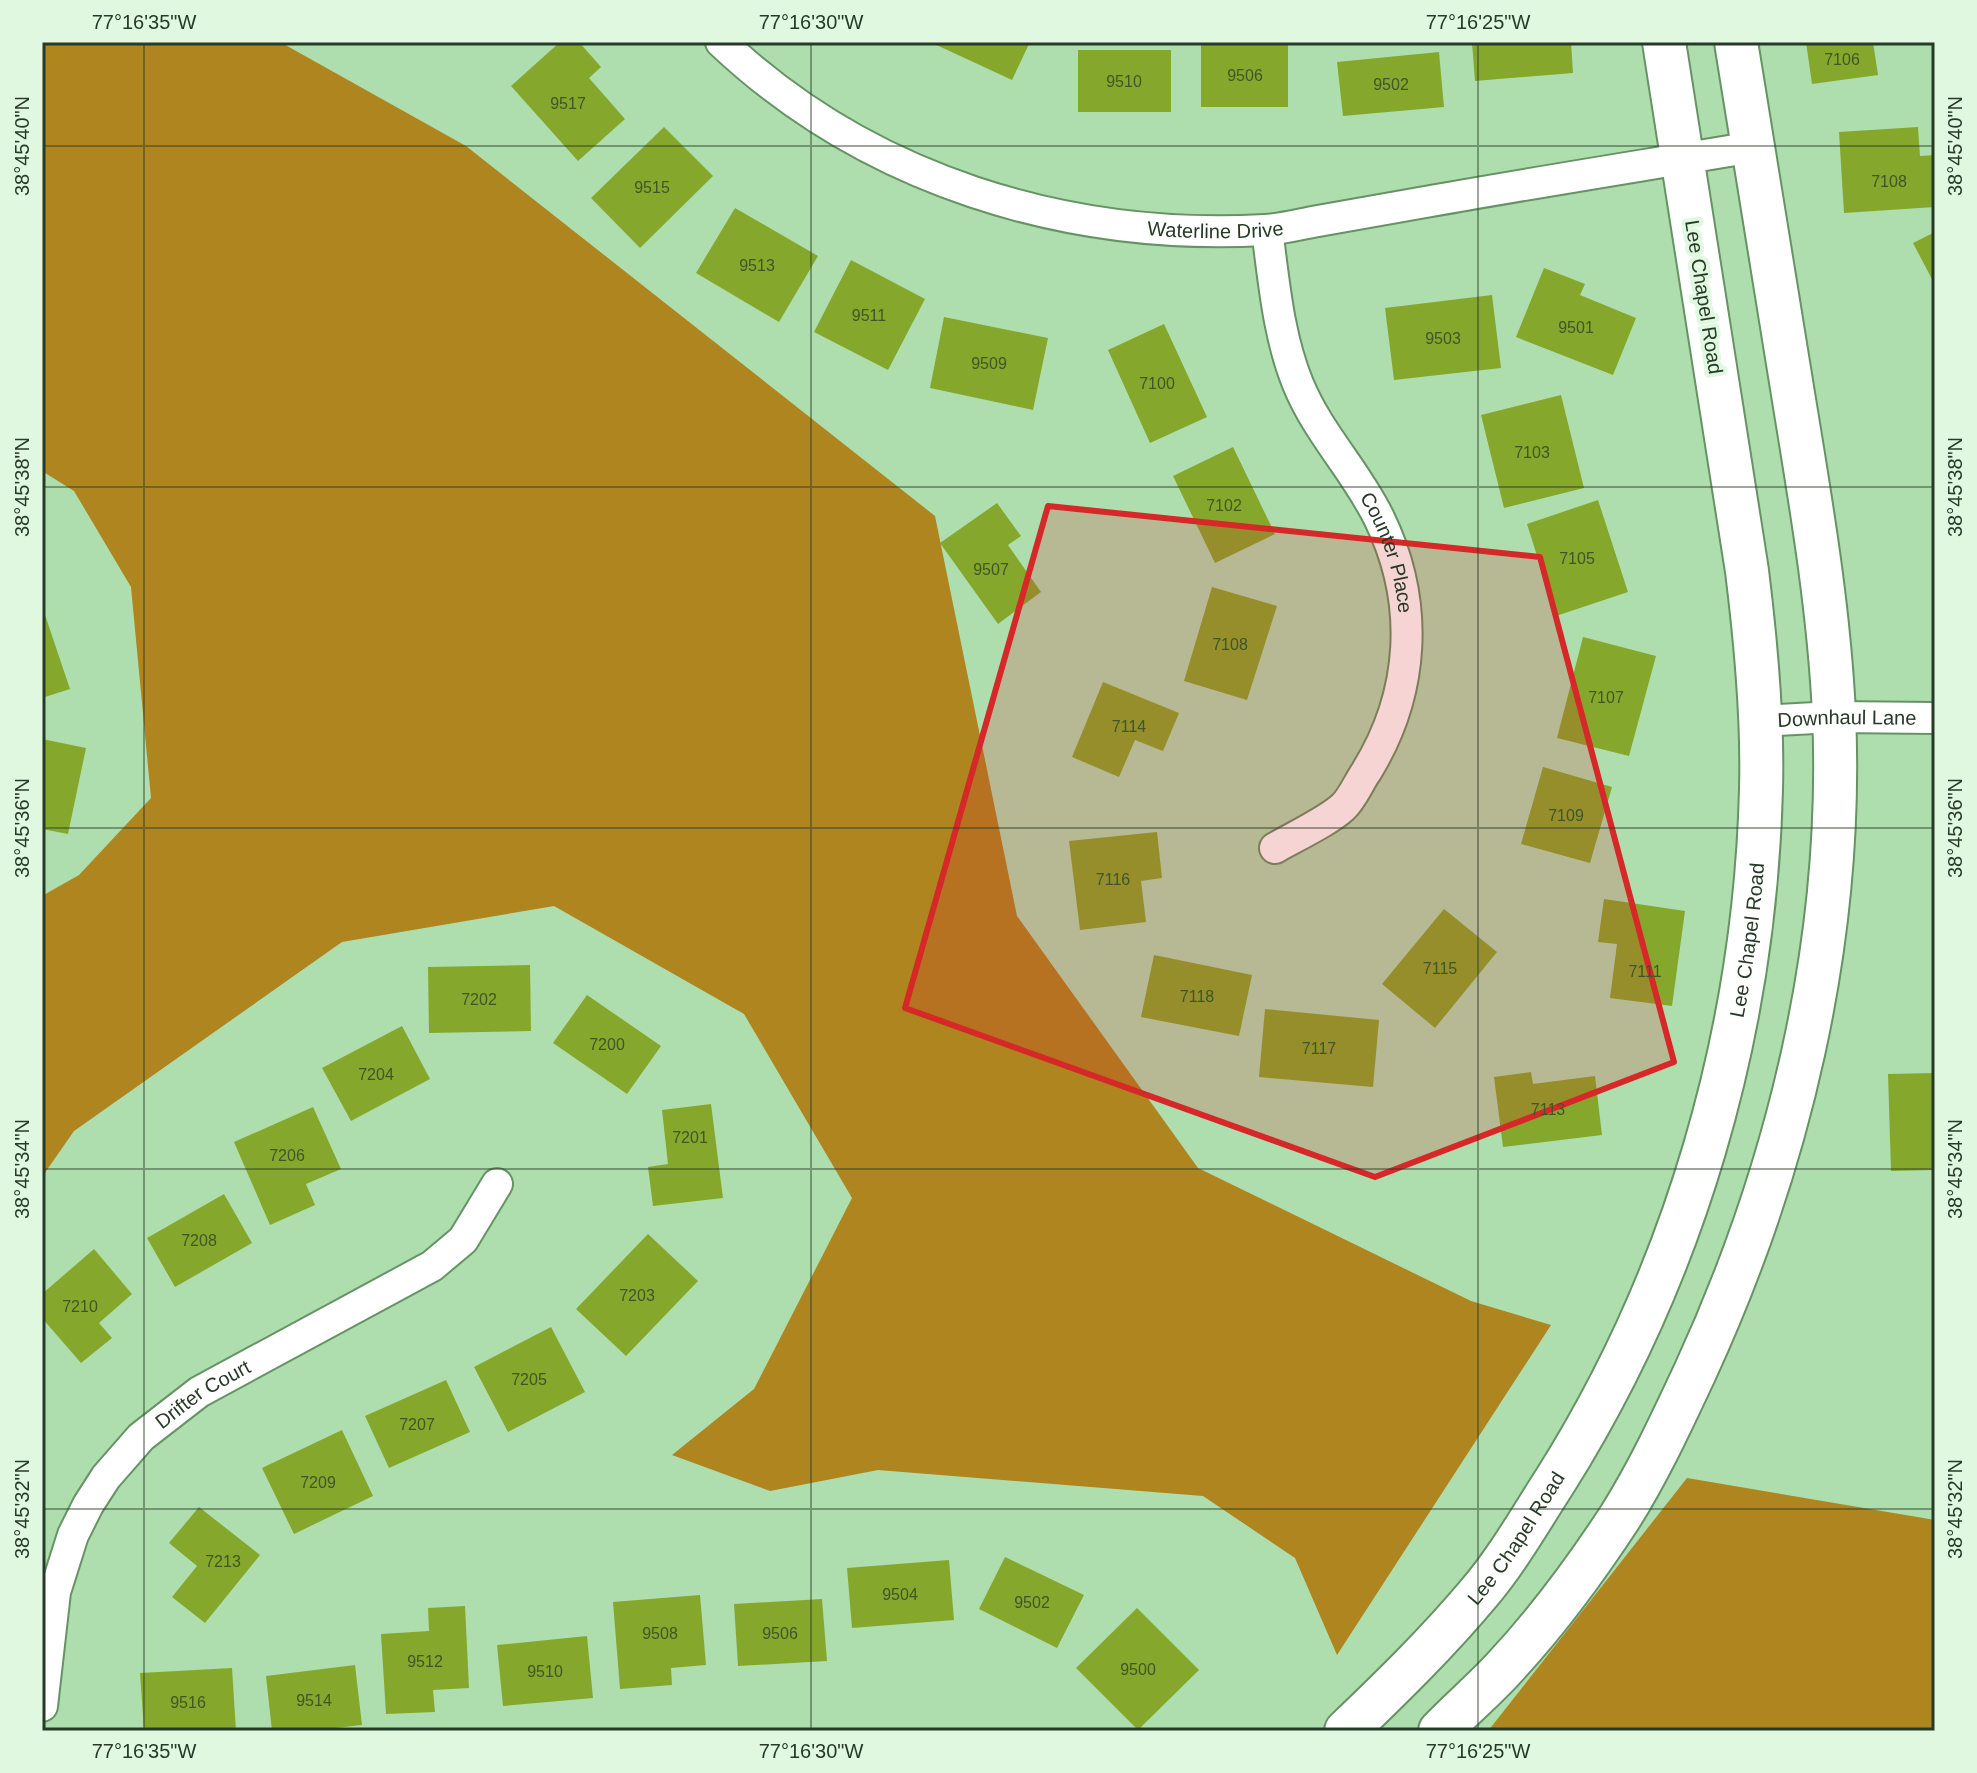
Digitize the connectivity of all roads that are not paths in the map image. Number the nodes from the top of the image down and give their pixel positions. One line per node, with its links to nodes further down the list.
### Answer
1 (721, 42): 6 (street, Waterline Drive)
2 (1664, 42): 5 (main road, Lee Chapel Road)
3 (1736, 42): 4 (main road)
4 (1753, 147): 5 (street, Waterline Drive); 7 (main road)
5 (1683, 159): 6 (street, Waterline Drive); 9 (main road, Lee Chapel Road)
6 (1267, 230): 10 (street, Counter Place)
7 (1834, 717): 8 (street, Downhaul Lane); 9 (street, Downhaul Lane); 14 (main road)
8 (1935, 718)
9 (1759, 721): 13 (main road, Lee Chapel Road)
10 (1275, 848)
11 (497, 1184): 12 (street, Drifter Court)
12 (42, 1706)
13 (1346, 1731)
14 (1440, 1731)

